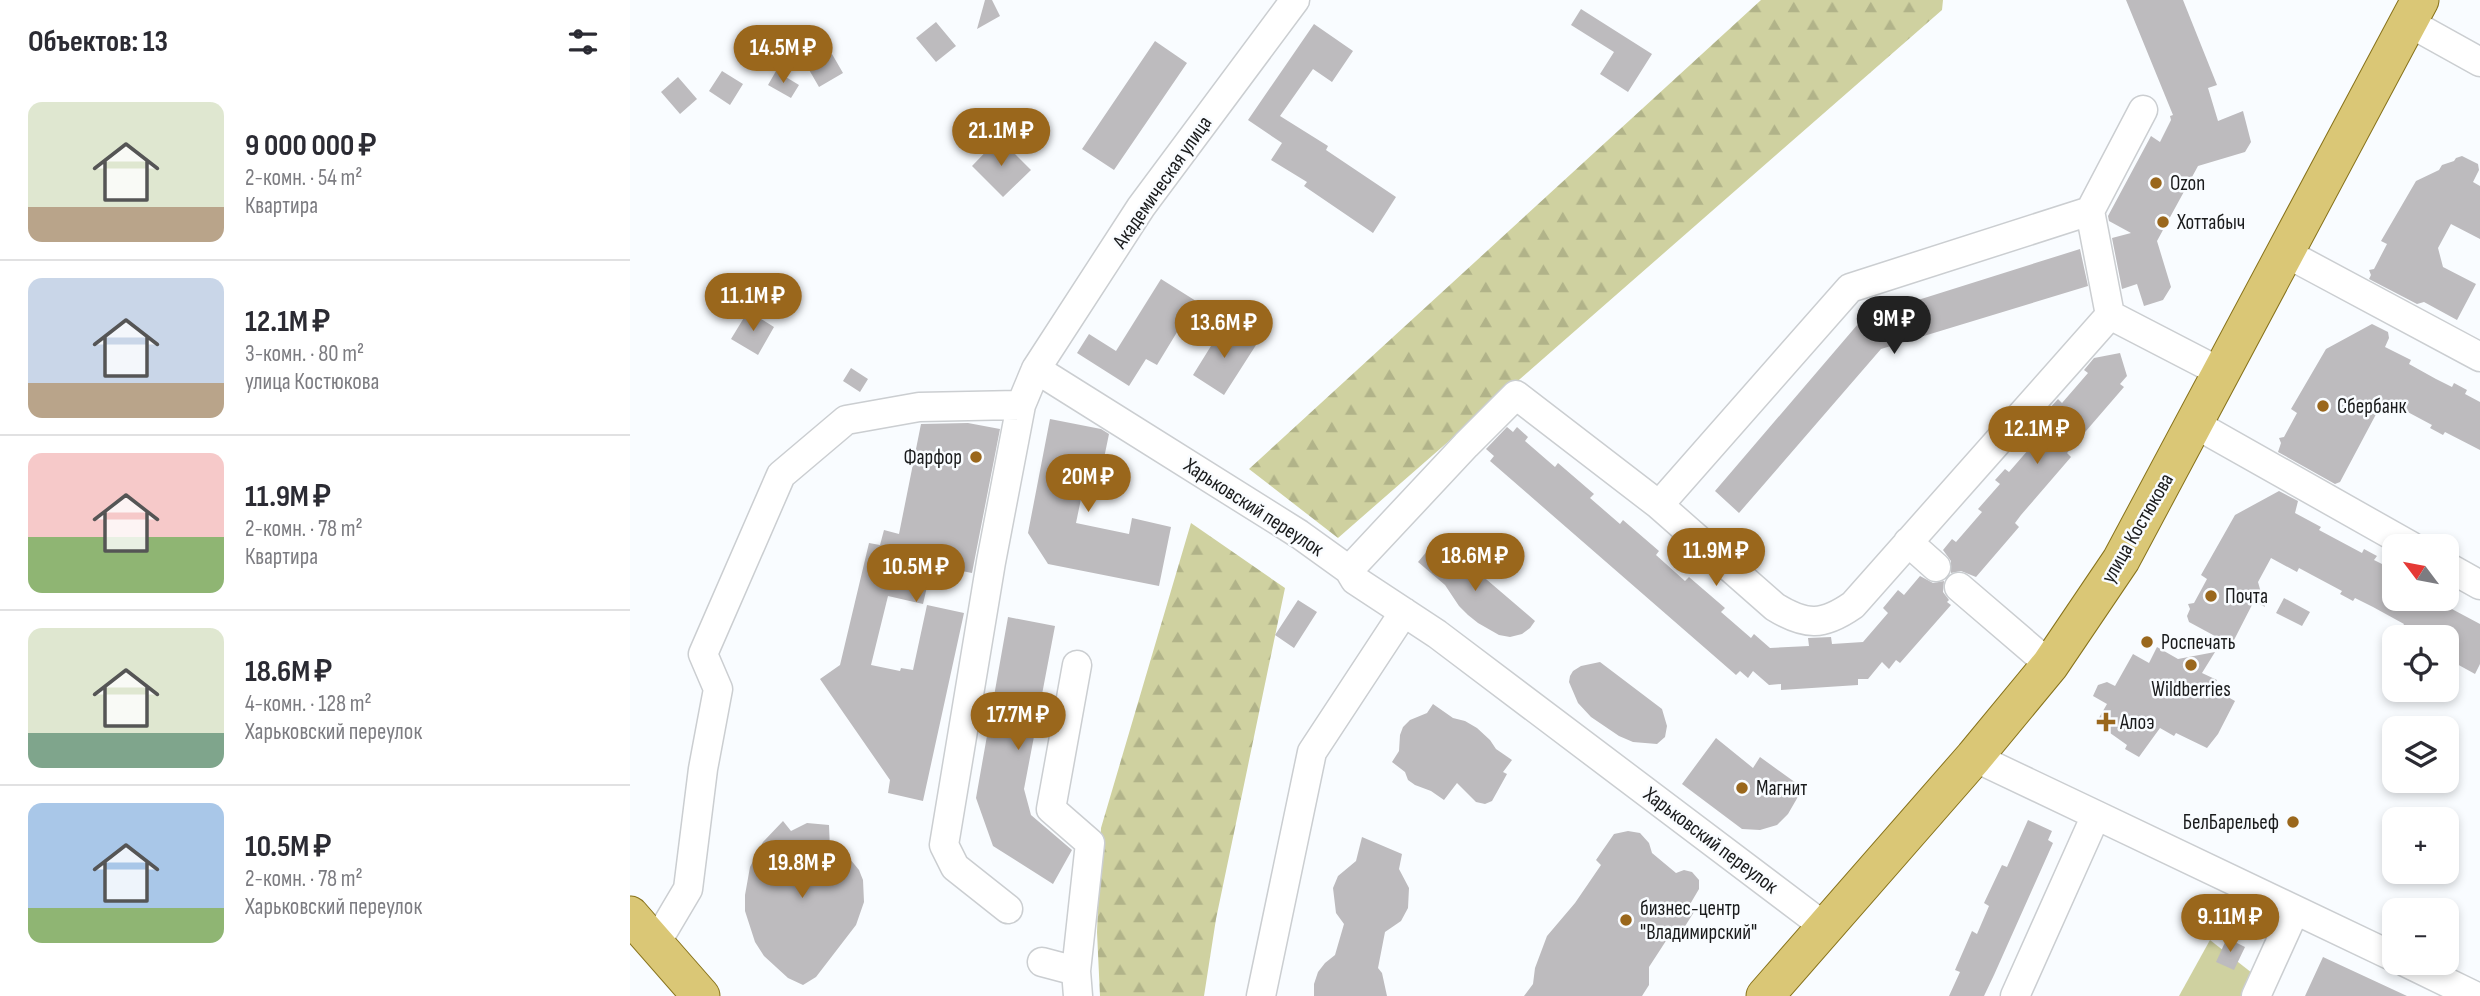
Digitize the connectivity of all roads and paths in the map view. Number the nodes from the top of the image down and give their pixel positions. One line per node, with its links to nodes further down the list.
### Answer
1 (1295, 0): 9 (street, Академическая улица)
2 (2414, 11): 3 (street); 6 (main road, улица Костюкова)
3 (2480, 62)
4 (2143, 110): 5 (street)
5 (2090, 211): 7 (street); 13 (street)
6 (2286, 253): 8 (street); 10 (main road, улица Костюкова)
7 (2110, 315): 10 (street); 15 (street)
8 (2480, 357)
9 (1036, 369): 11 (street); 17 (street, Харьковский переулок)
10 (2222, 373): 12 (main road, улица Костюкова)
11 (1021, 405): 27 (street); 31 (street)
12 (2195, 424): 14 (street); 23 (main road, улица Костюкова)
13 (1659, 505): 15 (street); 17 (street)
14 (2390, 534)
15 (1908, 542): 16 (street)
16 (1936, 567)
17 (1349, 570): 21 (street, Харьковский переулок)
18 (2459, 573): 19 (street)
19 (2480, 585)
20 (1959, 587): 23 (street)
21 (1404, 612): 30 (street, Харьковский переулок); 37 (street)
22 (1077, 665): 36 (street)
23 (2050, 665): 24 (main road, улица Костюкова)
24 (1974, 757): 25 (street); 30 (main road, улица Костюкова)
25 (2096, 815): 28 (street); 39 (street)
26 (630, 887): 31 (main road)
27 (1008, 909)
28 (2295, 910): 32 (street); 40 (street)
29 (630, 915): 35 (main road)
30 (1825, 927): 38 (main road, улица Костюкова)
31 (659, 938): 35 (main road)
32 (2382, 951)
33 (1042, 962): 36 (street)
34 (2432, 975): 41 (street)
35 (690, 983)
36 (1077, 983)
37 (1261, 996)
38 (1765, 996)
39 (2015, 996)
40 (2256, 996)
41 (2476, 996)

